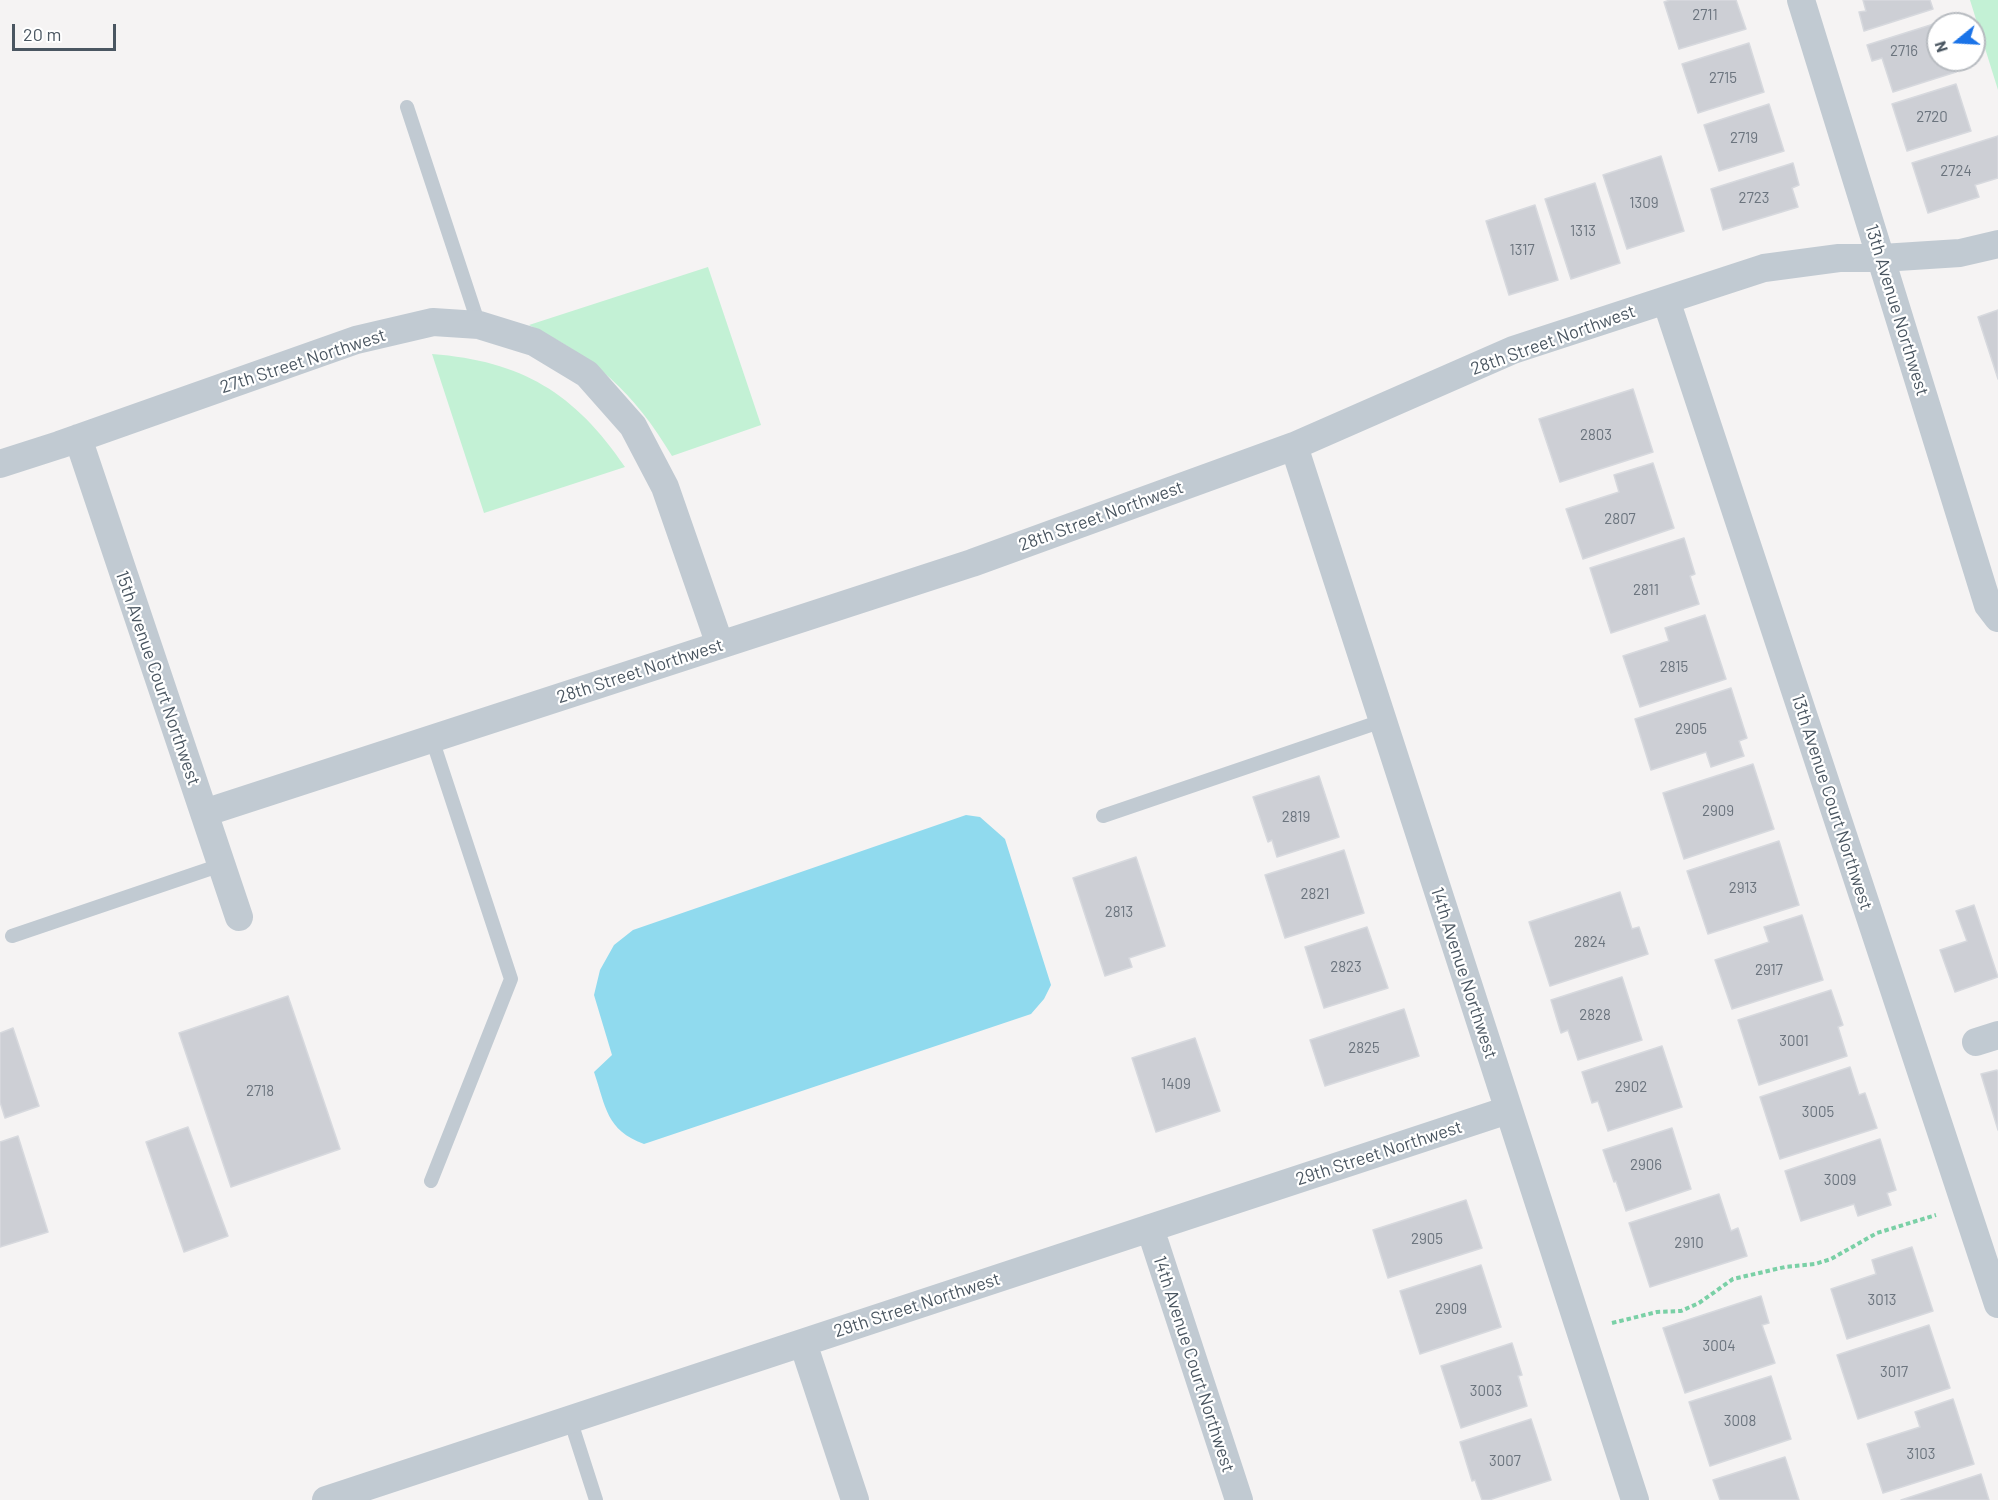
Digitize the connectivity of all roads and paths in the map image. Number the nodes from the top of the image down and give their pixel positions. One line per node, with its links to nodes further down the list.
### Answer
1 (1801, 0): 4 (street, 13th Avenue Northwest)
2 (407, 107): 6 (lane)
3 (1998, 243): 4 (street, 28th Street Northwest)
4 (1882, 258): 5 (street, 28th Street Northwest); 10 (street, 13th Avenue Northwest)
5 (1666, 300): 8 (street, 28th Street Northwest); 21 (street, 13th Avenue Court Northwest)
6 (479, 325): 7 (street, 27th Street Northwest); 11 (street, 27th Street Northwest)
7 (78, 438): 9 (street, 27th Street Northwest); 14 (street, 15th Avenue Court Northwest)
8 (1294, 446): 11 (street, 28th Street Northwest); 12 (street, 14th Avenue Northwest)
9 (0, 464)
10 (1998, 618)
11 (720, 645): 13 (street, 28th Street Northwest)
12 (1382, 721): 15 (lane); 19 (street, 14th Avenue Northwest)
13 (432, 739): 14 (street, 28th Street Northwest); 20 (lane)
14 (204, 813): 16 (street, 15th Avenue Court Northwest)
15 (1103, 816)
16 (221, 865): 17 (street, 15th Avenue Court Northwest); 18 (lane)
17 (239, 917)
18 (12, 936)
19 (1508, 1110): 22 (street, 29th Street Northwest); 24 (street, 14th Avenue Northwest)
20 (431, 1181)
21 (1966, 1207): 23 (street, 13th Avenue Court Northwest); 24 (path)
22 (1150, 1228): 25 (street, 29th Street Northwest); 30 (street, 14th Avenue Court Northwest)
23 (1998, 1304)
24 (1580, 1331): 31 (street, 14th Avenue Northwest)
25 (803, 1343): 26 (street, 29th Street Northwest); 29 (street)
26 (570, 1419): 27 (street, 29th Street Northwest); 28 (lane)
27 (326, 1500)
28 (597, 1500)
29 (855, 1500)
30 (1239, 1500)
31 (1635, 1500)

